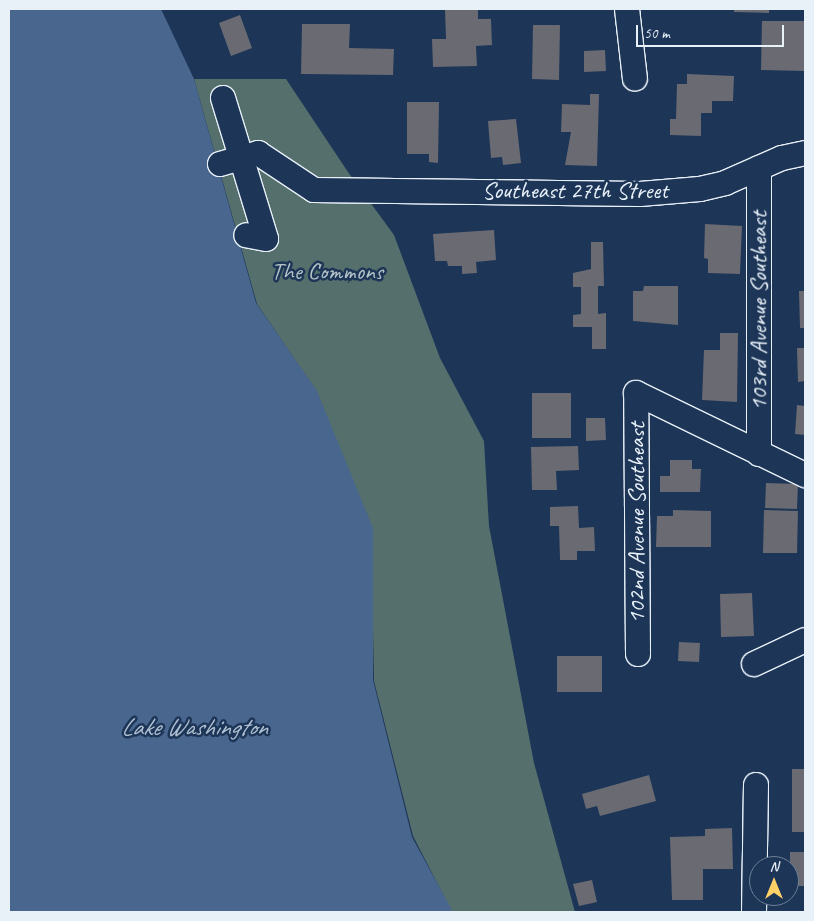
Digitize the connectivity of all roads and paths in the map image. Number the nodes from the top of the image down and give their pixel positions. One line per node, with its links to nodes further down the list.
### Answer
1 (627, 9): 2 (street)
2 (634, 79)
3 (223, 98): 5 (street)
4 (805, 153): 6 (street, Southeast 27th Street)
5 (230, 161): 6 (street, Southeast 27th Street); 7 (street)
6 (759, 168): 8 (street, 103rd Avenue Southeast)
7 (246, 235)
8 (758, 454): 9 (street); 11 (street, 102nd Avenue Southeast)
9 (805, 475)
10 (805, 640): 12 (street)
11 (638, 654)
12 (754, 664)
13 (756, 785): 14 (street)
14 (754, 912)

